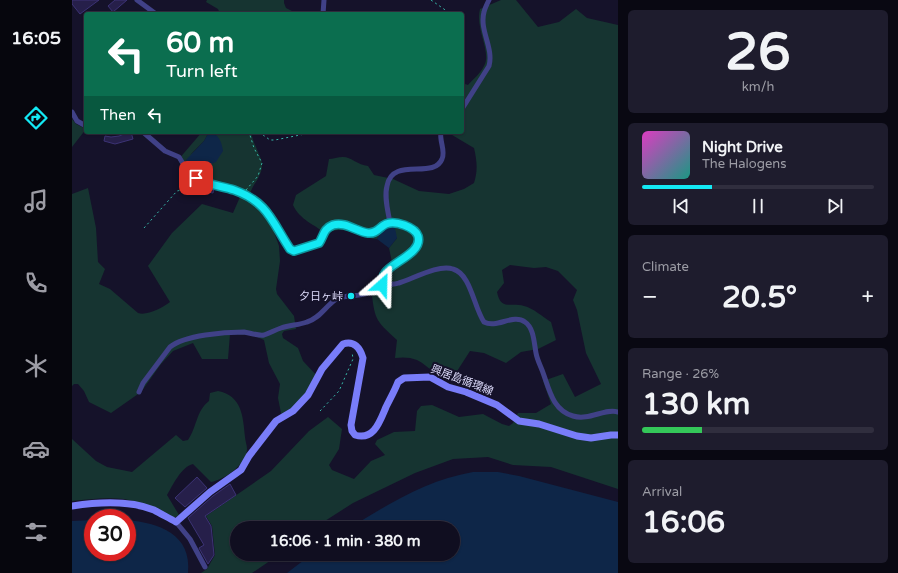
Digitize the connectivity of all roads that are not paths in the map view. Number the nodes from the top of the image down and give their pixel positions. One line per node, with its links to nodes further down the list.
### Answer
1 (137, 0): 4 (street)
2 (324, 0): 5 (street)
3 (489, 0): 6 (street)
4 (153, 12)
5 (323, 12)
6 (464, 106)
7 (72, 112): 8 (street)
8 (84, 125)
9 (145, 134): 11 (street)
10 (441, 134): 11 (street)
11 (390, 223): 12 (street)
12 (382, 285): 13 (street); 14 (street)
13 (139, 392)
14 (618, 412)
15 (618, 435): 17 (main road, 興居島循環線)
16 (72, 506): 17 (main road)
17 (176, 522): 18 (street)
18 (205, 567)

